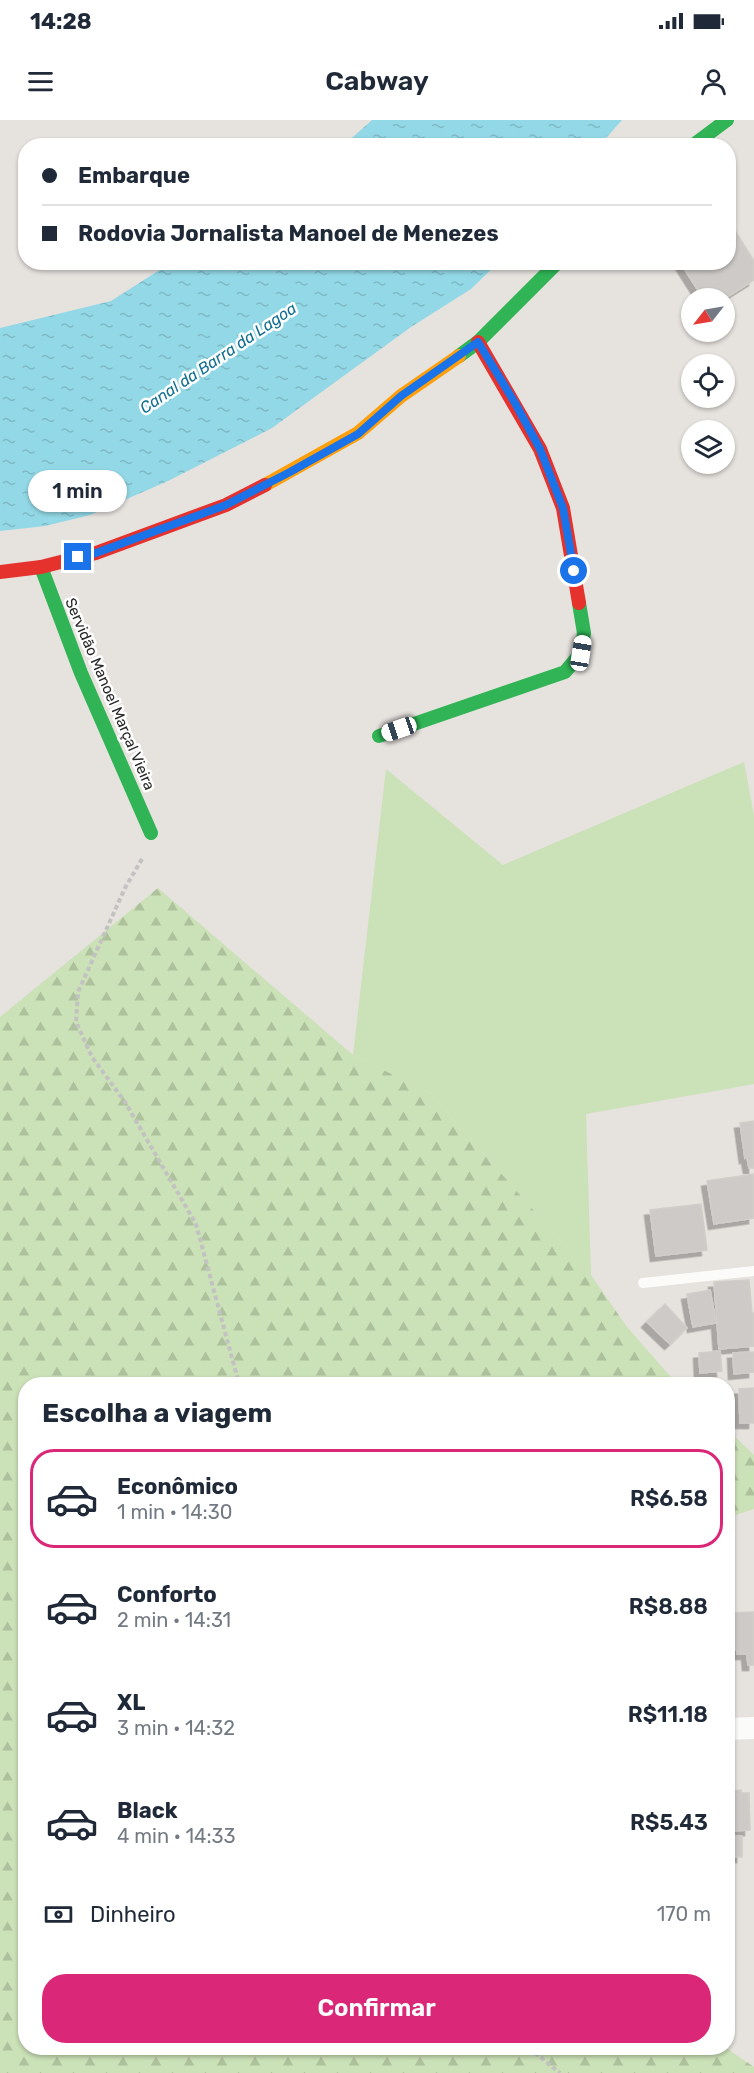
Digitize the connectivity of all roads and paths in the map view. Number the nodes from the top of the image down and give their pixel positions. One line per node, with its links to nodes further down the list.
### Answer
1 (727, 120): 2 (street)
2 (703, 138)
3 (550, 270): 4 (street)
4 (478, 342): 5 (street); 7 (street)
5 (41, 567): 6 (street); 8 (street, Servidão Manoel Marçal Vieira)
6 (0, 572)
7 (379, 736)
8 (151, 832): 11 (path)
9 (754, 1271): 10 (lane)
10 (643, 1283)
11 (237, 1377)
12 (754, 1728): 13 (street)
13 (735, 1729)
14 (538, 2055): 15 (path)
15 (560, 2073)

